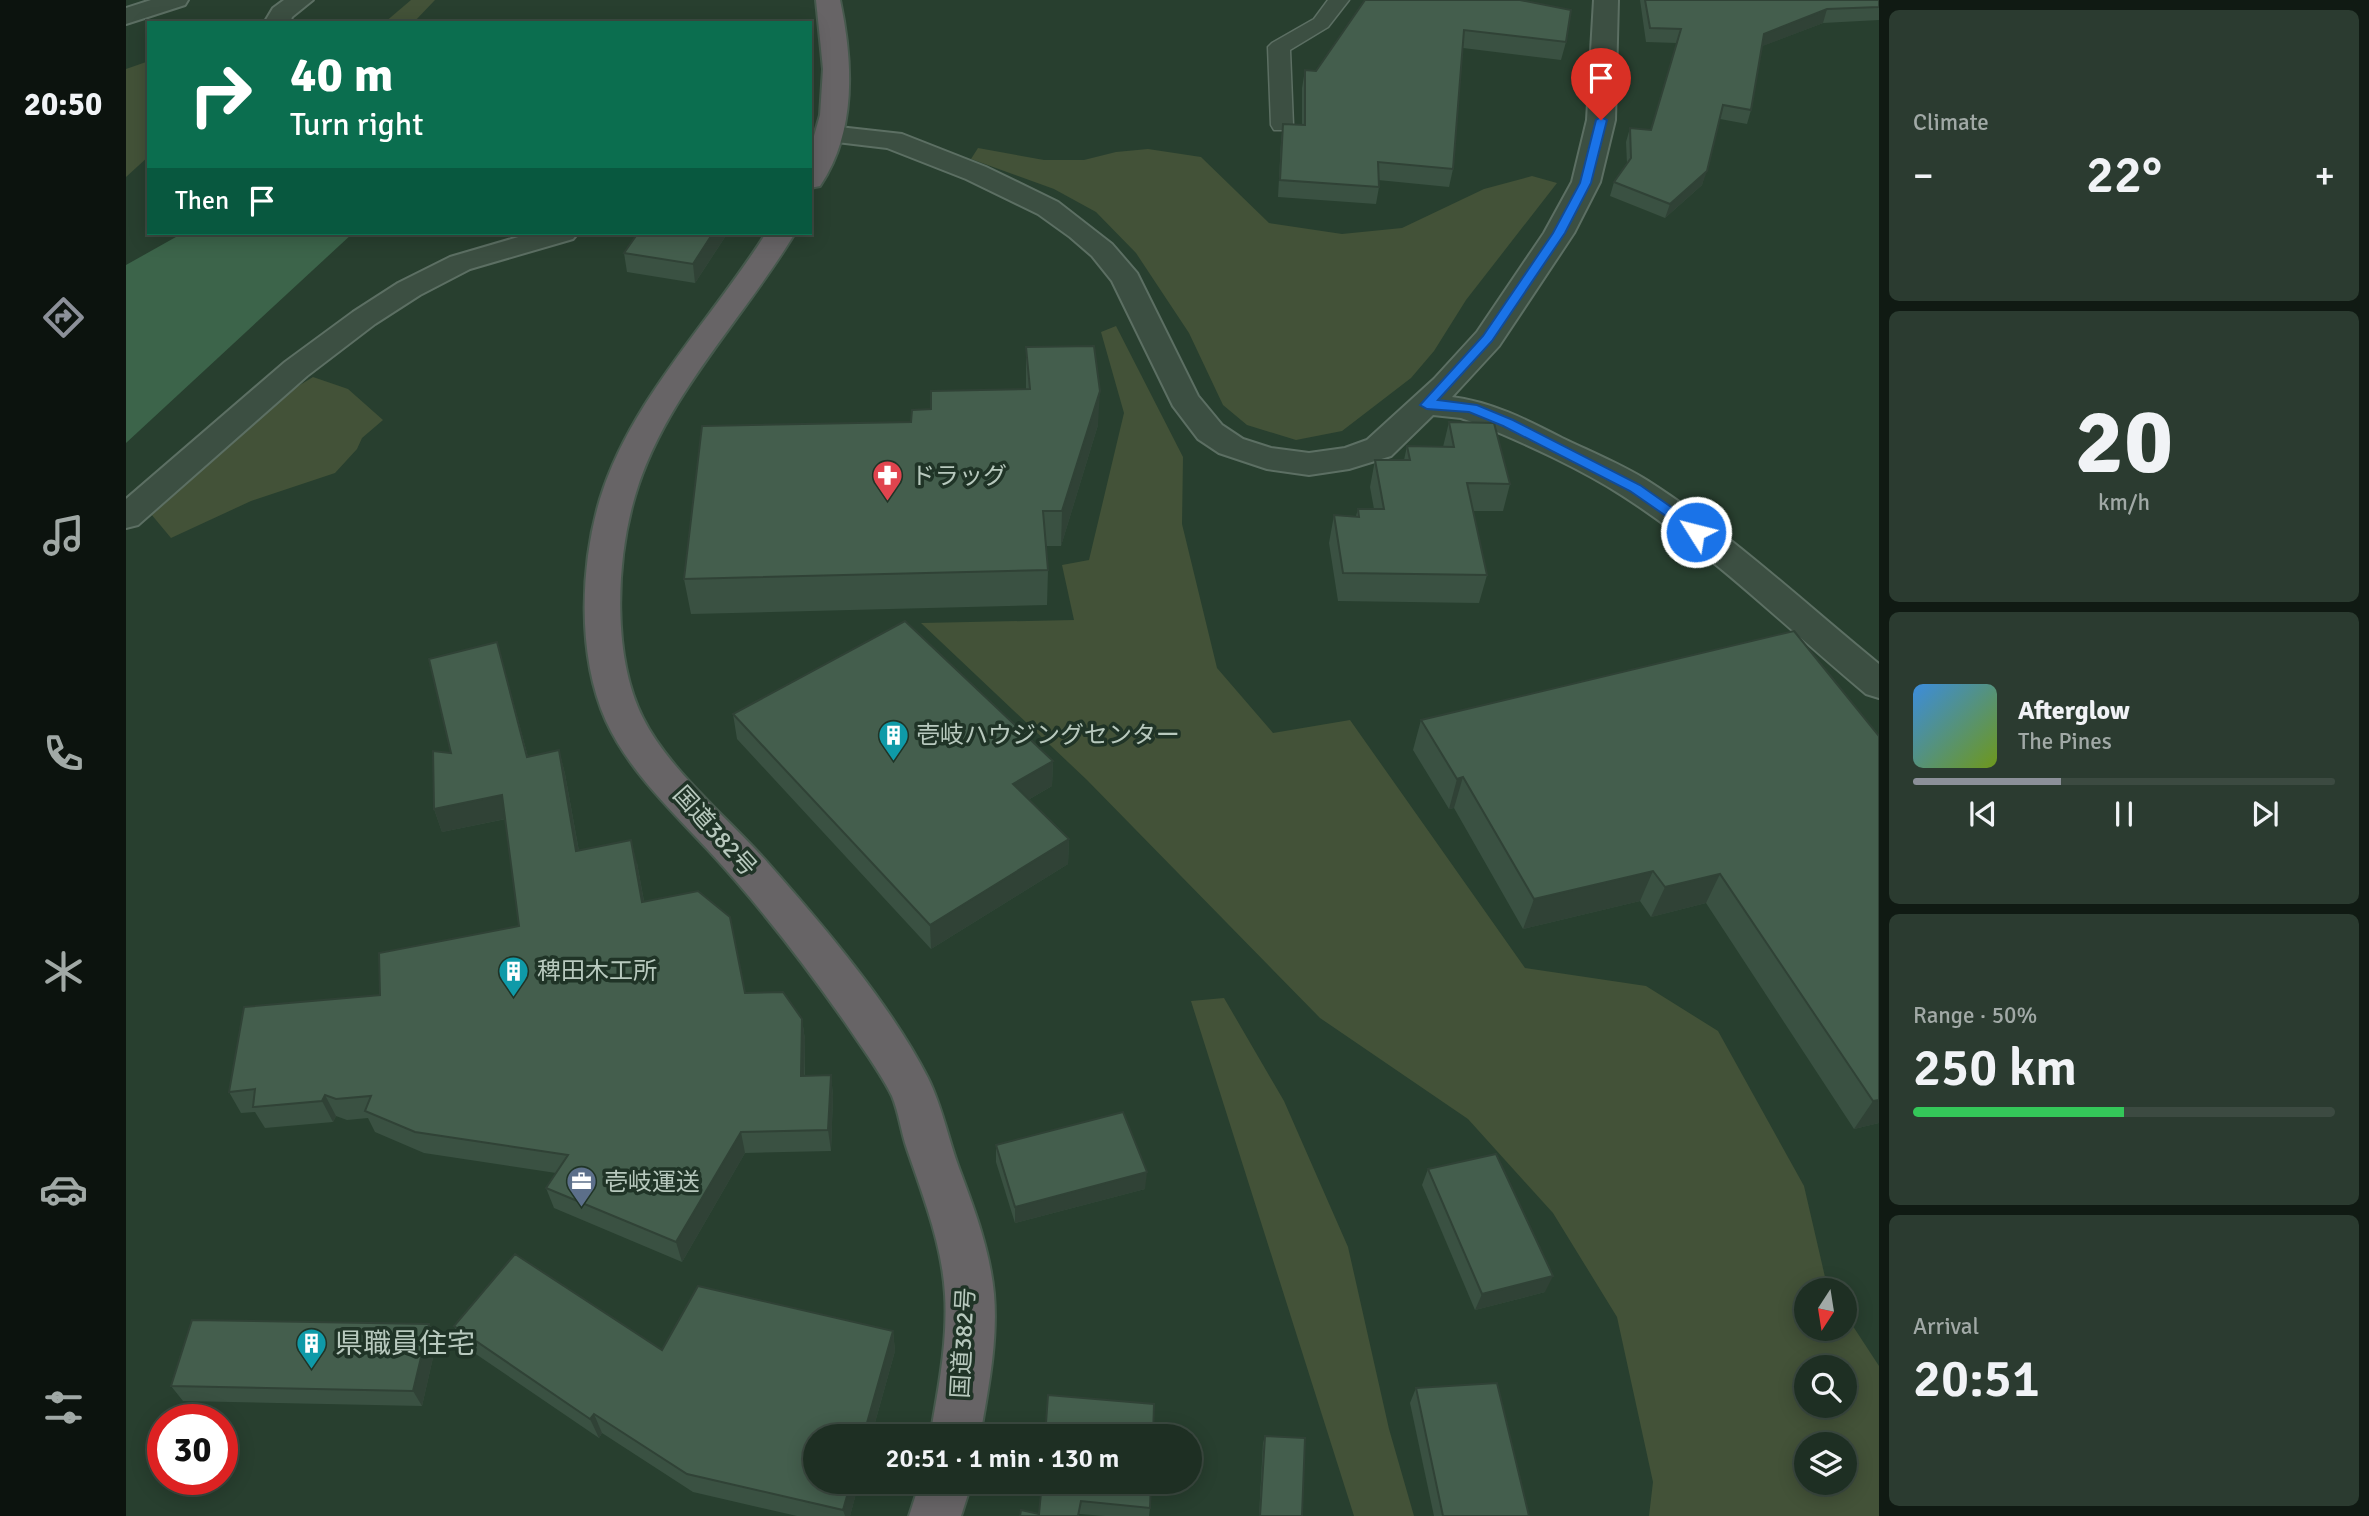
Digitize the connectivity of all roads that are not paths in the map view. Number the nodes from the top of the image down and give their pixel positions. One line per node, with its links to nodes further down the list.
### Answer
1 (176, 0): 6 (street)
2 (301, 0): 7 (street)
3 (828, 0): 9 (highway)
4 (1339, 0): 8 (lane)
5 (1606, 0): 13 (street)
6 (126, 16)
7 (278, 21)
8 (1282, 125)
9 (830, 134): 10 (highway); 13 (street)
10 (812, 177)
11 (779, 235): 16 (highway, 国道382号)
12 (529, 237): 14 (street)
13 (1427, 405): 15 (street)
14 (126, 517)
15 (1879, 684)
16 (957, 1424)
17 (942, 1494): 18 (highway)
18 (935, 1516)

